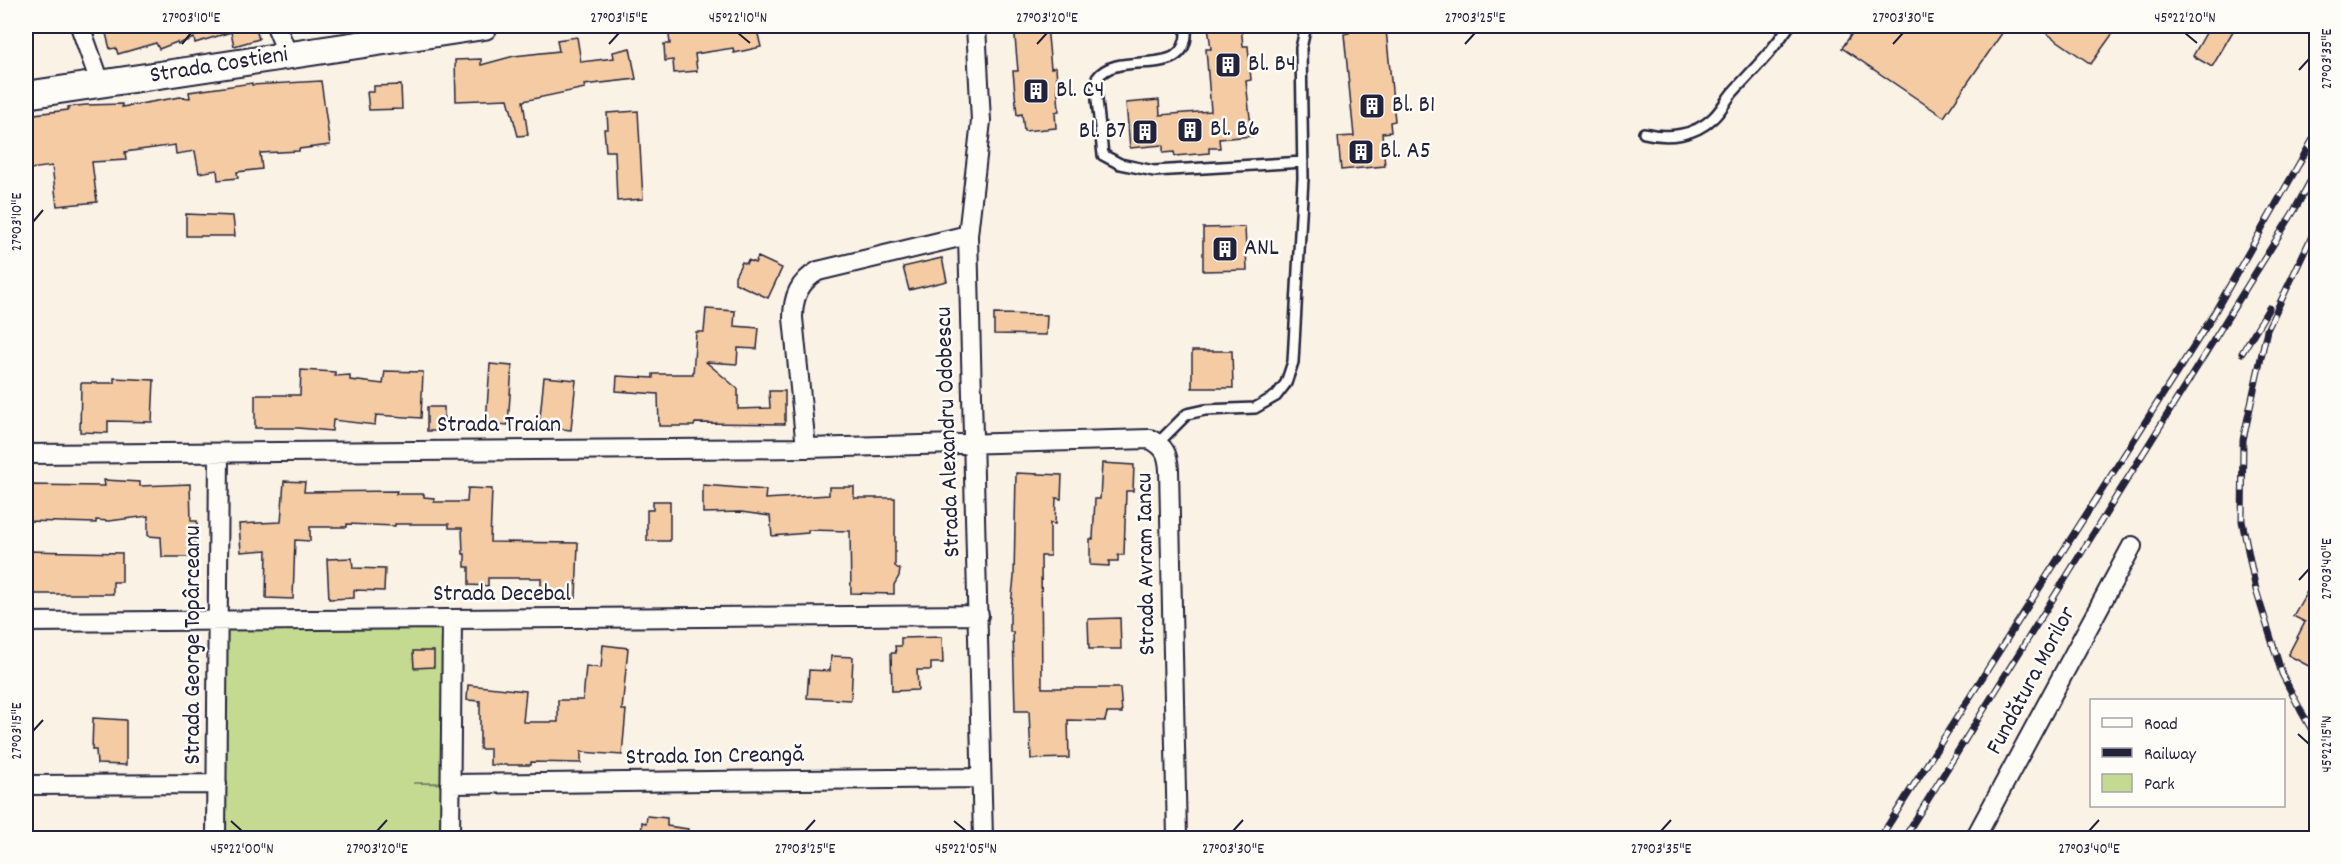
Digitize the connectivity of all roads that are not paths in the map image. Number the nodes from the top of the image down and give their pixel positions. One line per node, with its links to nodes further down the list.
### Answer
1 (80, 26): 10 (street)
2 (276, 26): 9 (street)
3 (484, 26): 8 (street, Strada Costieni)
4 (976, 26): 14 (street, Strada Alexandru Odobescu)
5 (1186, 26): 13 (lane)
6 (1306, 26): 13 (lane)
7 (1789, 26): 12 (lane)
8 (440, 29): 9 (street, Strada Costieni)
9 (288, 55): 10 (street, Strada Costieni)
10 (101, 85): 11 (street, Strada Costieni)
11 (26, 95)
12 (1644, 133)
13 (1303, 162): 15 (lane)
14 (968, 235): 16 (street, Strada Alexandru Odobescu); 17 (street)
15 (1158, 443): 16 (street, Strada Avram Iancu); 32 (street, Strada Avram Iancu)
16 (972, 444): 17 (street, Strada Traian); 21 (street, Strada Alexandru Odobescu)
17 (806, 448): 19 (street, Strada Traian)
18 (26, 453): 19 (street, Strada Traian)
19 (219, 453): 23 (street, Strada George Topârceanu)
20 (2132, 546): 33 (street, Fundătura Morilor)
21 (979, 615): 22 (street, Strada Decebal); 25 (street, Strada Alexandru Odobescu)
22 (452, 619): 23 (street, Strada Decebal); 27 (street)
23 (218, 620): 24 (street, Strada Decebal); 26 (street, Strada George Topârceanu)
24 (26, 621)
25 (981, 778): 27 (street, Strada Ion Creangă); 31 (street, Strada Alexandru Odobescu)
26 (216, 784): 28 (street); 29 (street, Strada George Topârceanu)
27 (450, 784): 30 (street)
28 (26, 785)
29 (216, 838)
30 (450, 838)
31 (983, 838)
32 (1177, 838)
33 (1975, 838)

